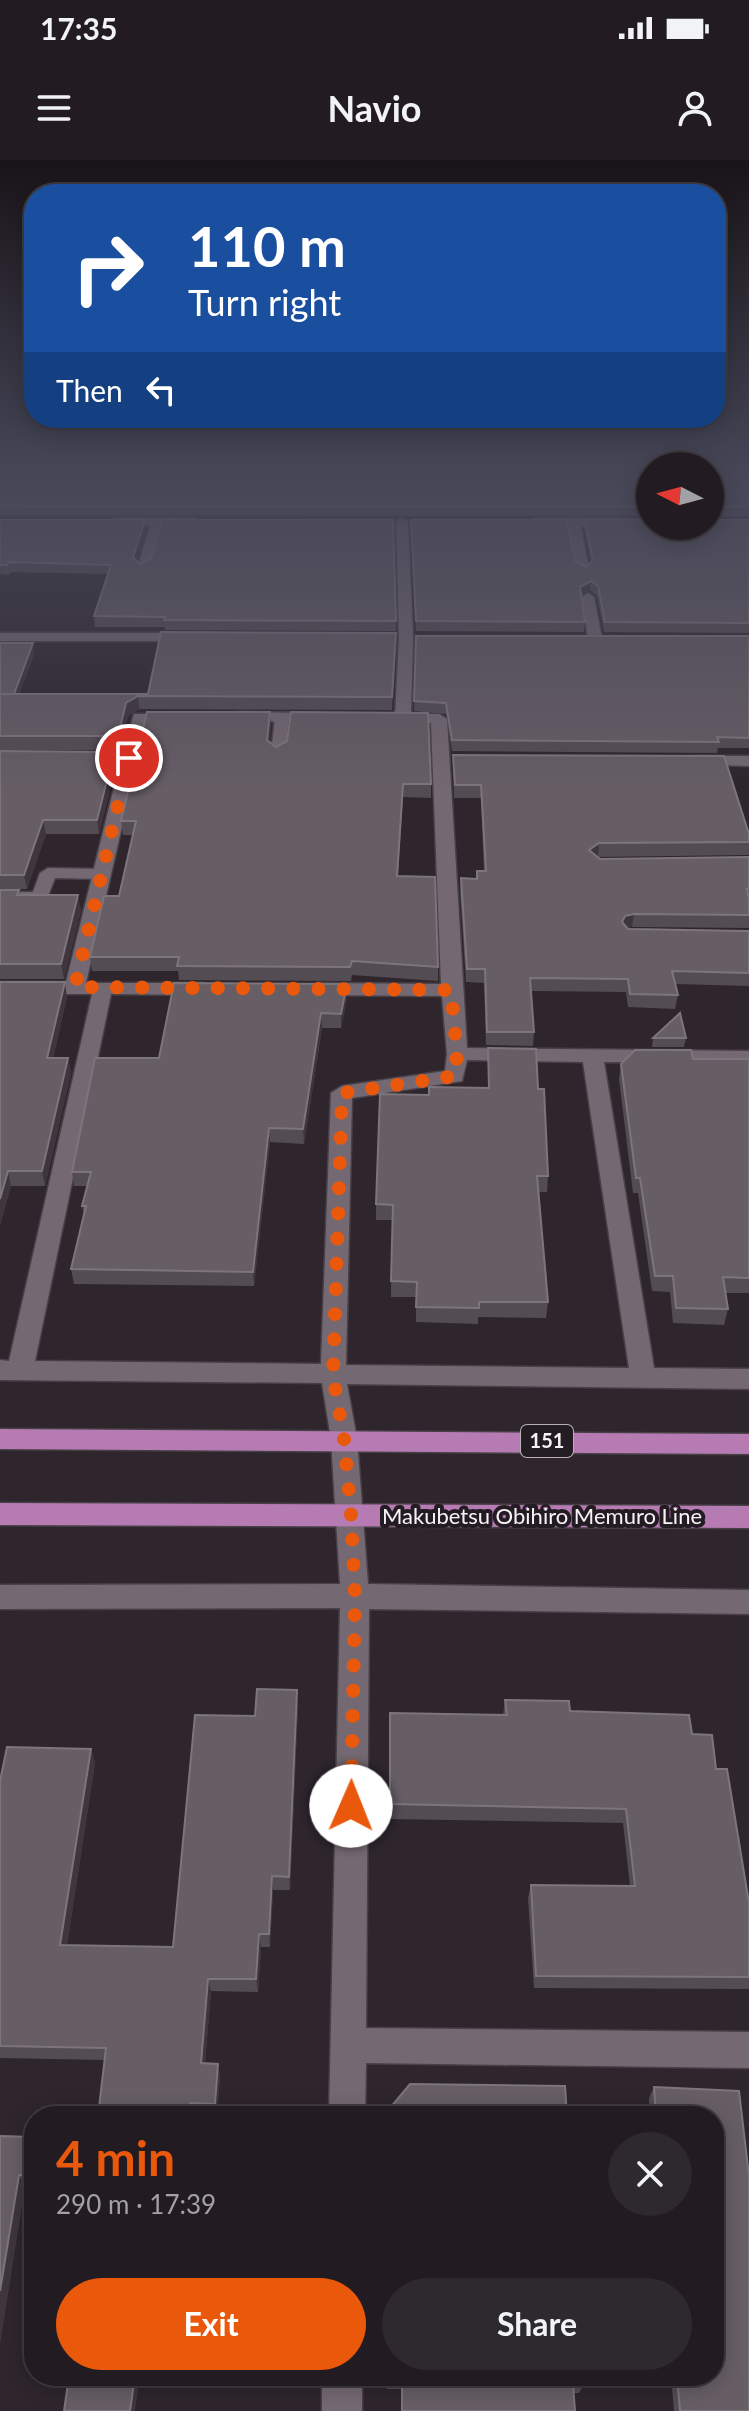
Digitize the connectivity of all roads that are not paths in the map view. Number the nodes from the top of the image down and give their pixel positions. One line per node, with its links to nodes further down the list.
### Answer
1 (404, 580): 20 (street)
2 (588, 597): 5 (lane)
3 (0, 637): 4 (street)
4 (203, 637)
5 (595, 639)
6 (282, 717): 7 (street); 8 (lane); 10 (street)
7 (343, 718)
8 (278, 754)
9 (72, 758): 10 (street)
10 (129, 758): 13 (street)
11 (685, 761): 12 (street)
12 (748, 764)
13 (101, 874): 14 (lane); 15 (street)
14 (0, 897)
15 (75, 987): 16 (street); 17 (street)
16 (0, 988)
17 (103, 988): 18 (street); 24 (street)
18 (229, 989)
19 (293, 989): 20 (street)
20 (451, 990): 21 (street)
21 (457, 1054): 22 (street); 25 (street)
22 (593, 1057): 23 (street); 26 (street)
23 (749, 1057)
24 (10, 1370): 25 (street)
25 (333, 1376): 26 (street); 29 (street)
26 (643, 1377): 27 (street)
27 (749, 1379)
28 (0, 1439): 29 (main road, 151)
29 (344, 1439): 30 (main road, 151); 32 (street)
30 (749, 1444)
31 (0, 1514): 32 (main road, Makubetsu Obihiro Memuro Line)
32 (351, 1514): 33 (main road, Makubetsu Obihiro Memuro Line); 34 (street)
33 (749, 1517)
34 (355, 1596): 35 (street); 36 (street); 37 (street)
35 (0, 1597)
36 (749, 1602)
37 (348, 2045): 38 (street); 39 (street)
38 (749, 2050)
39 (347, 2106)
40 (342, 2386): 41 (street)
41 (342, 2411)

